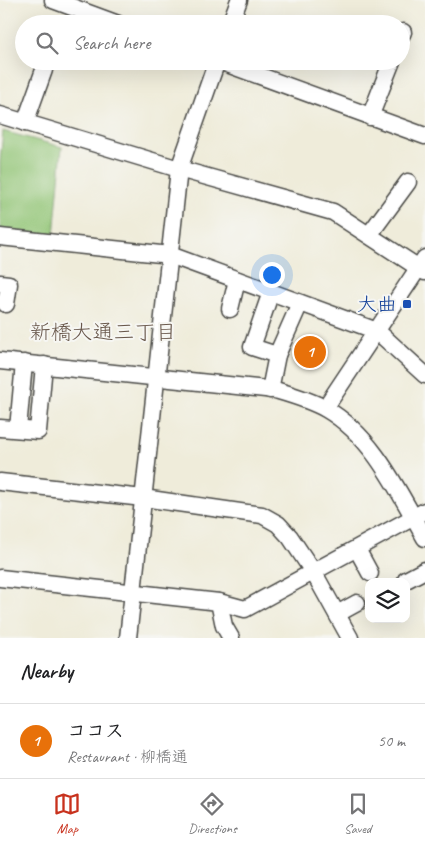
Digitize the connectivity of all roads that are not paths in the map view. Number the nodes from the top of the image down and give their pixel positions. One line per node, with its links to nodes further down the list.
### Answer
1 (53, 0): 3 (street)
2 (239, 0): 4 (street)
3 (94, 15)
4 (233, 15)
5 (44, 70): 11 (street)
6 (215, 70): 13 (street)
7 (242, 70): 10 (street)
8 (388, 70): 10 (street)
9 (0, 115): 11 (street)
10 (370, 117): 12 (street)
11 (25, 123): 13 (street)
12 (425, 136)
13 (179, 169): 15 (street); 17 (street)
14 (408, 182): 15 (street)
15 (369, 235): 18 (street)
16 (0, 237): 17 (street)
17 (170, 255): 19 (street); 31 (street)
18 (423, 266): 25 (street)
19 (237, 280): 21 (street); 24 (street)
20 (0, 283): 23 (street)
21 (271, 292): 22 (street); 26 (street)
22 (300, 303): 25 (street); 26 (street)
23 (6, 304)
24 (230, 309)
25 (377, 331): 30 (street); 33 (street)
26 (277, 355): 32 (street)
27 (0, 361): 28 (street)
28 (24, 363): 29 (street); 35 (street)
29 (44, 365): 31 (street); 35 (street)
30 (425, 375)
31 (157, 377): 32 (street); 37 (street)
32 (270, 390): 33 (street)
33 (325, 408): 38 (street)
34 (0, 428): 35 (street)
35 (18, 430)
36 (0, 482): 37 (street)
37 (143, 498): 42 (street); 46 (street)
38 (419, 514): 39 (street); 40 (street)
39 (425, 538)
40 (357, 549): 42 (street); 43 (street)
41 (425, 570): 45 (street)
42 (314, 573): 47 (street); 49 (street)
43 (370, 573)
44 (0, 578): 46 (street)
45 (410, 578)
46 (133, 592): 47 (street); 50 (street)
47 (219, 602): 51 (street)
48 (357, 603): 49 (street)
49 (337, 614): 52 (street)
50 (128, 638)
51 (231, 638)
52 (350, 638)

